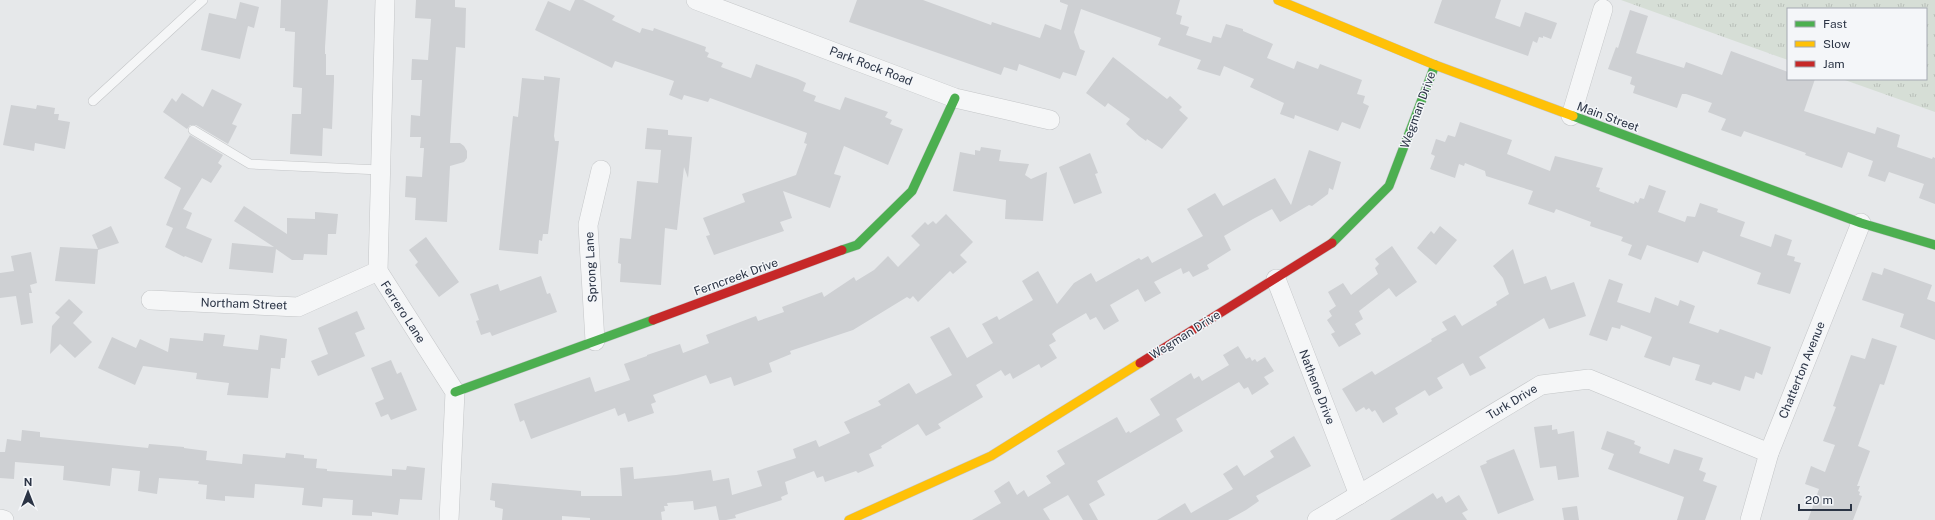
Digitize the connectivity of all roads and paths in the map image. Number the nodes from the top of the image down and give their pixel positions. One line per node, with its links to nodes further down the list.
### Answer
1 (203, 0): 8 (lane)
2 (385, 0): 12 (street, Ferrero Lane)
3 (696, 0): 7 (street, Park Rock Road)
4 (1278, 0): 6 (street, Main Street)
5 (1603, 9): 9 (street)
6 (1434, 65): 9 (street, Main Street); 17 (street, Wegman Drive)
7 (955, 98): 10 (street, Park Rock Road); 19 (street, Ferncreek Drive)
8 (93, 100)
9 (1571, 116): 14 (street, Main Street)
10 (1050, 120)
11 (192, 130): 12 (lane)
12 (380, 170): 16 (street, Ferrero Lane)
13 (601, 170): 19 (street, Sprong Lane)
14 (1861, 223): 15 (street, Main Street); 21 (street, Chatterton Avenue)
15 (1935, 245)
16 (378, 272): 18 (street, Northam Street); 20 (street, Ferrero Lane)
17 (1276, 279): 22 (street, Nathene Drive); 26 (street, Wegman Drive)
18 (151, 300)
19 (595, 341): 20 (street, Ferncreek Drive)
20 (455, 392): 25 (street)
21 (1769, 453): 22 (street, Turk Drive); 28 (street, Chatterton Avenue)
22 (1359, 495): 27 (street, Turk Drive)
23 (0, 520): 24 (street)
24 (4, 520)
25 (449, 520)
26 (849, 520)
27 (1317, 520)
28 (1750, 520)

